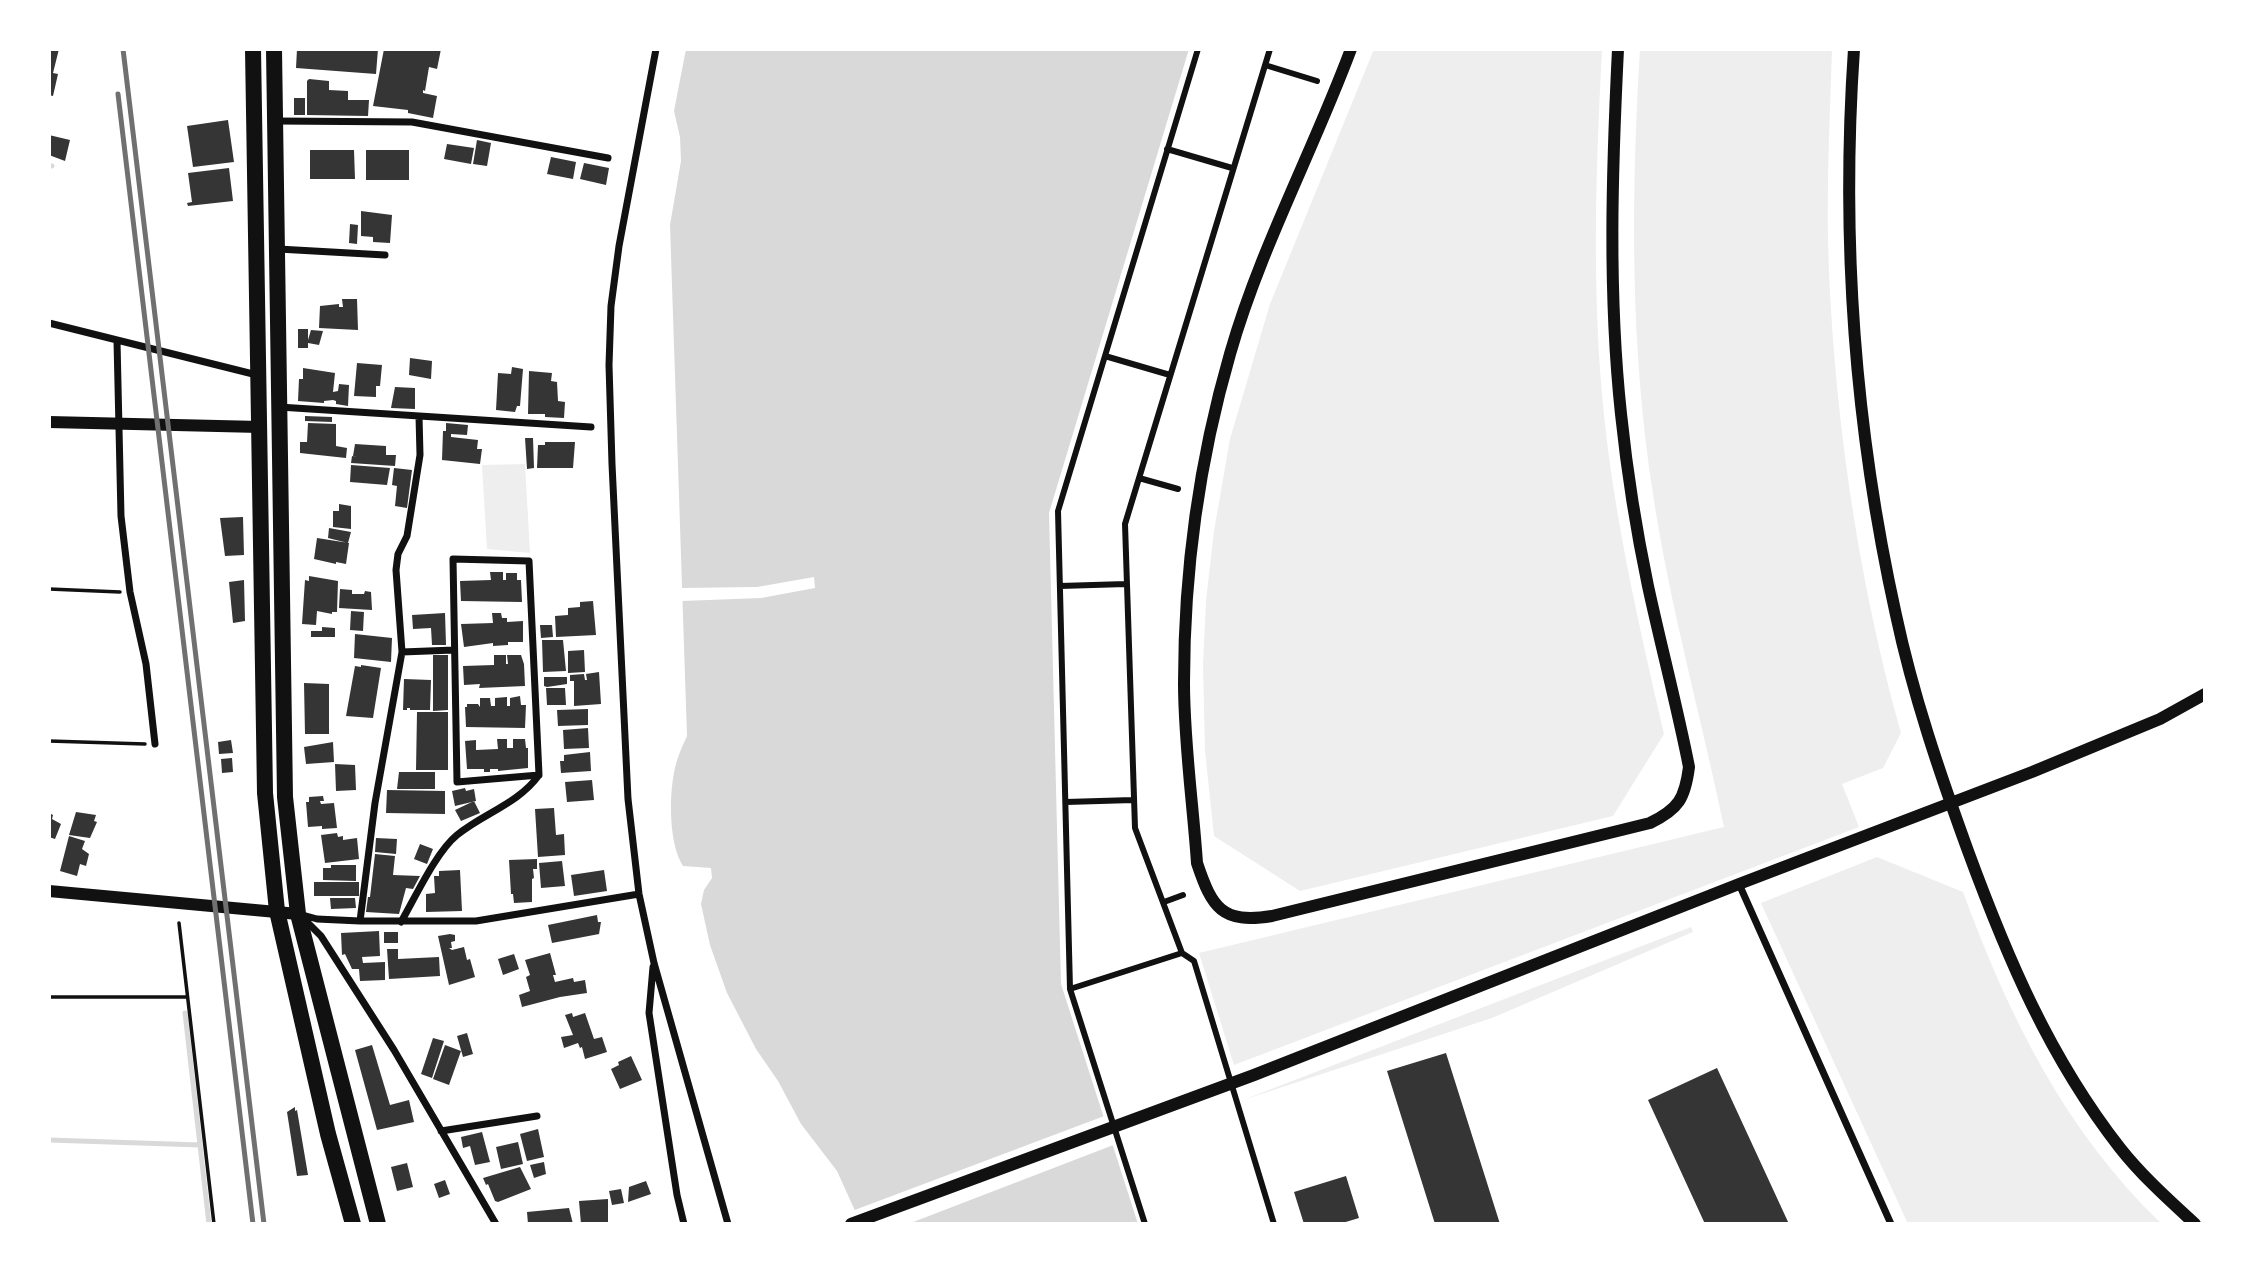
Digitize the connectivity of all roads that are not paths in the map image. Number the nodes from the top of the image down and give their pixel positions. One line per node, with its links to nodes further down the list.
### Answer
1 (253, 49): 20 (highway)
2 (274, 49): 11 (highway)
3 (656, 49): 42 (street)
4 (1198, 49): 12 (street)
5 (1270, 49): 9 (street)
6 (1351, 49): 7 (street)
7 (1618, 49)
8 (1854, 49): 39 (street)
9 (1265, 65): 10 (street); 14 (street)
10 (1317, 81)
11 (275, 121): 13 (street); 15 (highway)
12 (1167, 149): 14 (street); 19 (street)
13 (608, 158)
14 (1232, 168): 21 (street)
15 (277, 249): 16 (street); 22 (highway)
16 (385, 255)
17 (49, 323): 18 (street)
18 (117, 341): 20 (street); 25 (street)
19 (1105, 355): 21 (street); 31 (street)
20 (258, 375): 26 (highway)
21 (1170, 375): 28 (street)
22 (279, 407): 23 (street); 46 (highway)
23 (419, 416): 27 (street); 33 (street)
24 (49, 422): 25 (street)
25 (120, 425): 26 (street); 35 (street)
26 (260, 427): 45 (highway)
27 (591, 427)
28 (1139, 478): 29 (street); 30 (street)
29 (1178, 489)
30 (1126, 584): 31 (street); 37 (street)
31 (1060, 586): 38 (street)
32 (454, 650): 33 (street); 36 (street); 36 (street)
33 (402, 652): 47 (street)
34 (2205, 694): 39 (street)
35 (155, 744)
36 (539, 775): 48 (street)
37 (1133, 800): 38 (street); 44 (street)
38 (1066, 802): 51 (street)
39 (1950, 802): 40 (street); 63 (street)
40 (1739, 884): 59 (street); 62 (street)
41 (49, 891): 45 (street)
42 (639, 894): 48 (street); 50 (street)
43 (1182, 895): 44 (street)
44 (1164, 902): 49 (street)
45 (277, 911): 46 (street); 54 (highway)
46 (298, 914): 47 (street); 53 (street); 55 (highway)
47 (360, 921): 48 (street)
48 (401, 922)
49 (1182, 953): 51 (street); 61 (street)
50 (654, 963): 57 (street); 58 (street)
51 (1070, 989): 60 (street)
52 (537, 1116): 53 (street)
53 (442, 1131): 56 (street)
54 (353, 1224)
55 (378, 1224)
56 (496, 1224)
57 (684, 1224)
58 (728, 1224)
59 (851, 1224)
60 (1145, 1224)
61 (1274, 1224)
62 (1891, 1224)
63 (2195, 1224)

